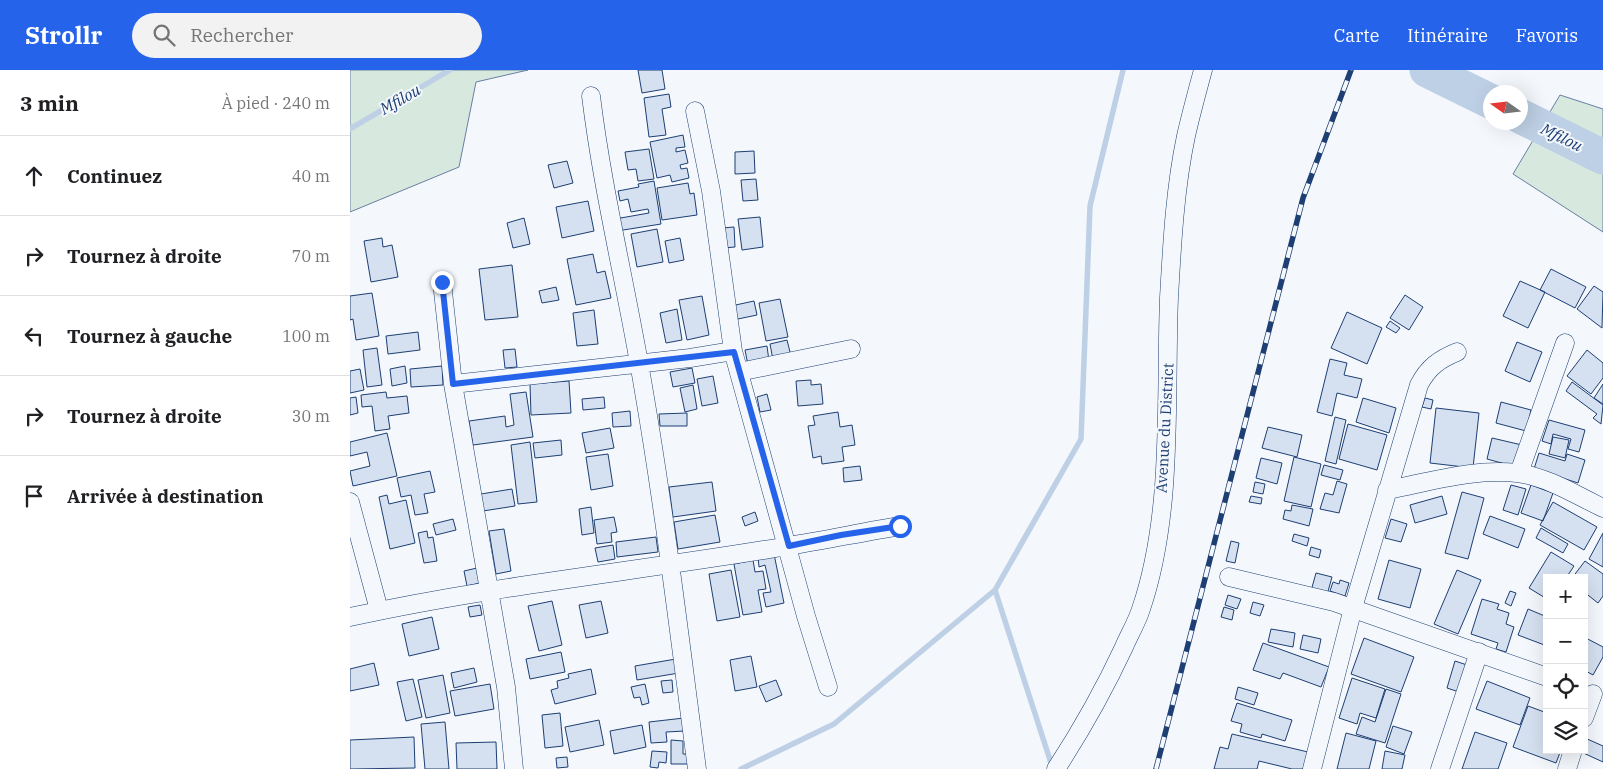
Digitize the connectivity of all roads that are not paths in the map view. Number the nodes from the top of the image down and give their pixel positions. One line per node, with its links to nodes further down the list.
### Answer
1 (1203, 70): 30 (street, Avenue du District)
2 (591, 96): 9 (street)
3 (695, 111): 7 (street)
4 (442, 282): 11 (street)
5 (1565, 342): 12 (street)
6 (851, 349): 10 (street)
7 (734, 352): 9 (street); 10 (street)
8 (1457, 352): 13 (street)
9 (639, 362): 11 (street); 18 (street)
10 (739, 372): 17 (street)
11 (453, 384): 20 (street)
12 (1519, 473): 13 (street); 15 (street)
13 (1387, 490): 21 (street)
14 (350, 502): 22 (street)
15 (1603, 508)
16 (900, 526): 17 (street)
17 (789, 546): 18 (street); 26 (street)
18 (671, 563): 20 (street); 32 (street)
19 (1229, 576): 21 (street)
20 (490, 591): 22 (street); 31 (street)
21 (1353, 608): 24 (street); 33 (street)
22 (379, 610): 23 (street)
23 (350, 617)
24 (1479, 652): 25 (street); 34 (street)
25 (1543, 676)
26 (828, 687)
27 (1593, 695): 28 (street)
28 (1588, 709)
29 (1572, 754): 35 (street)
30 (1056, 768)
31 (514, 769)
32 (697, 769)
33 (1312, 769)
34 (1440, 769)
35 (1567, 769)

